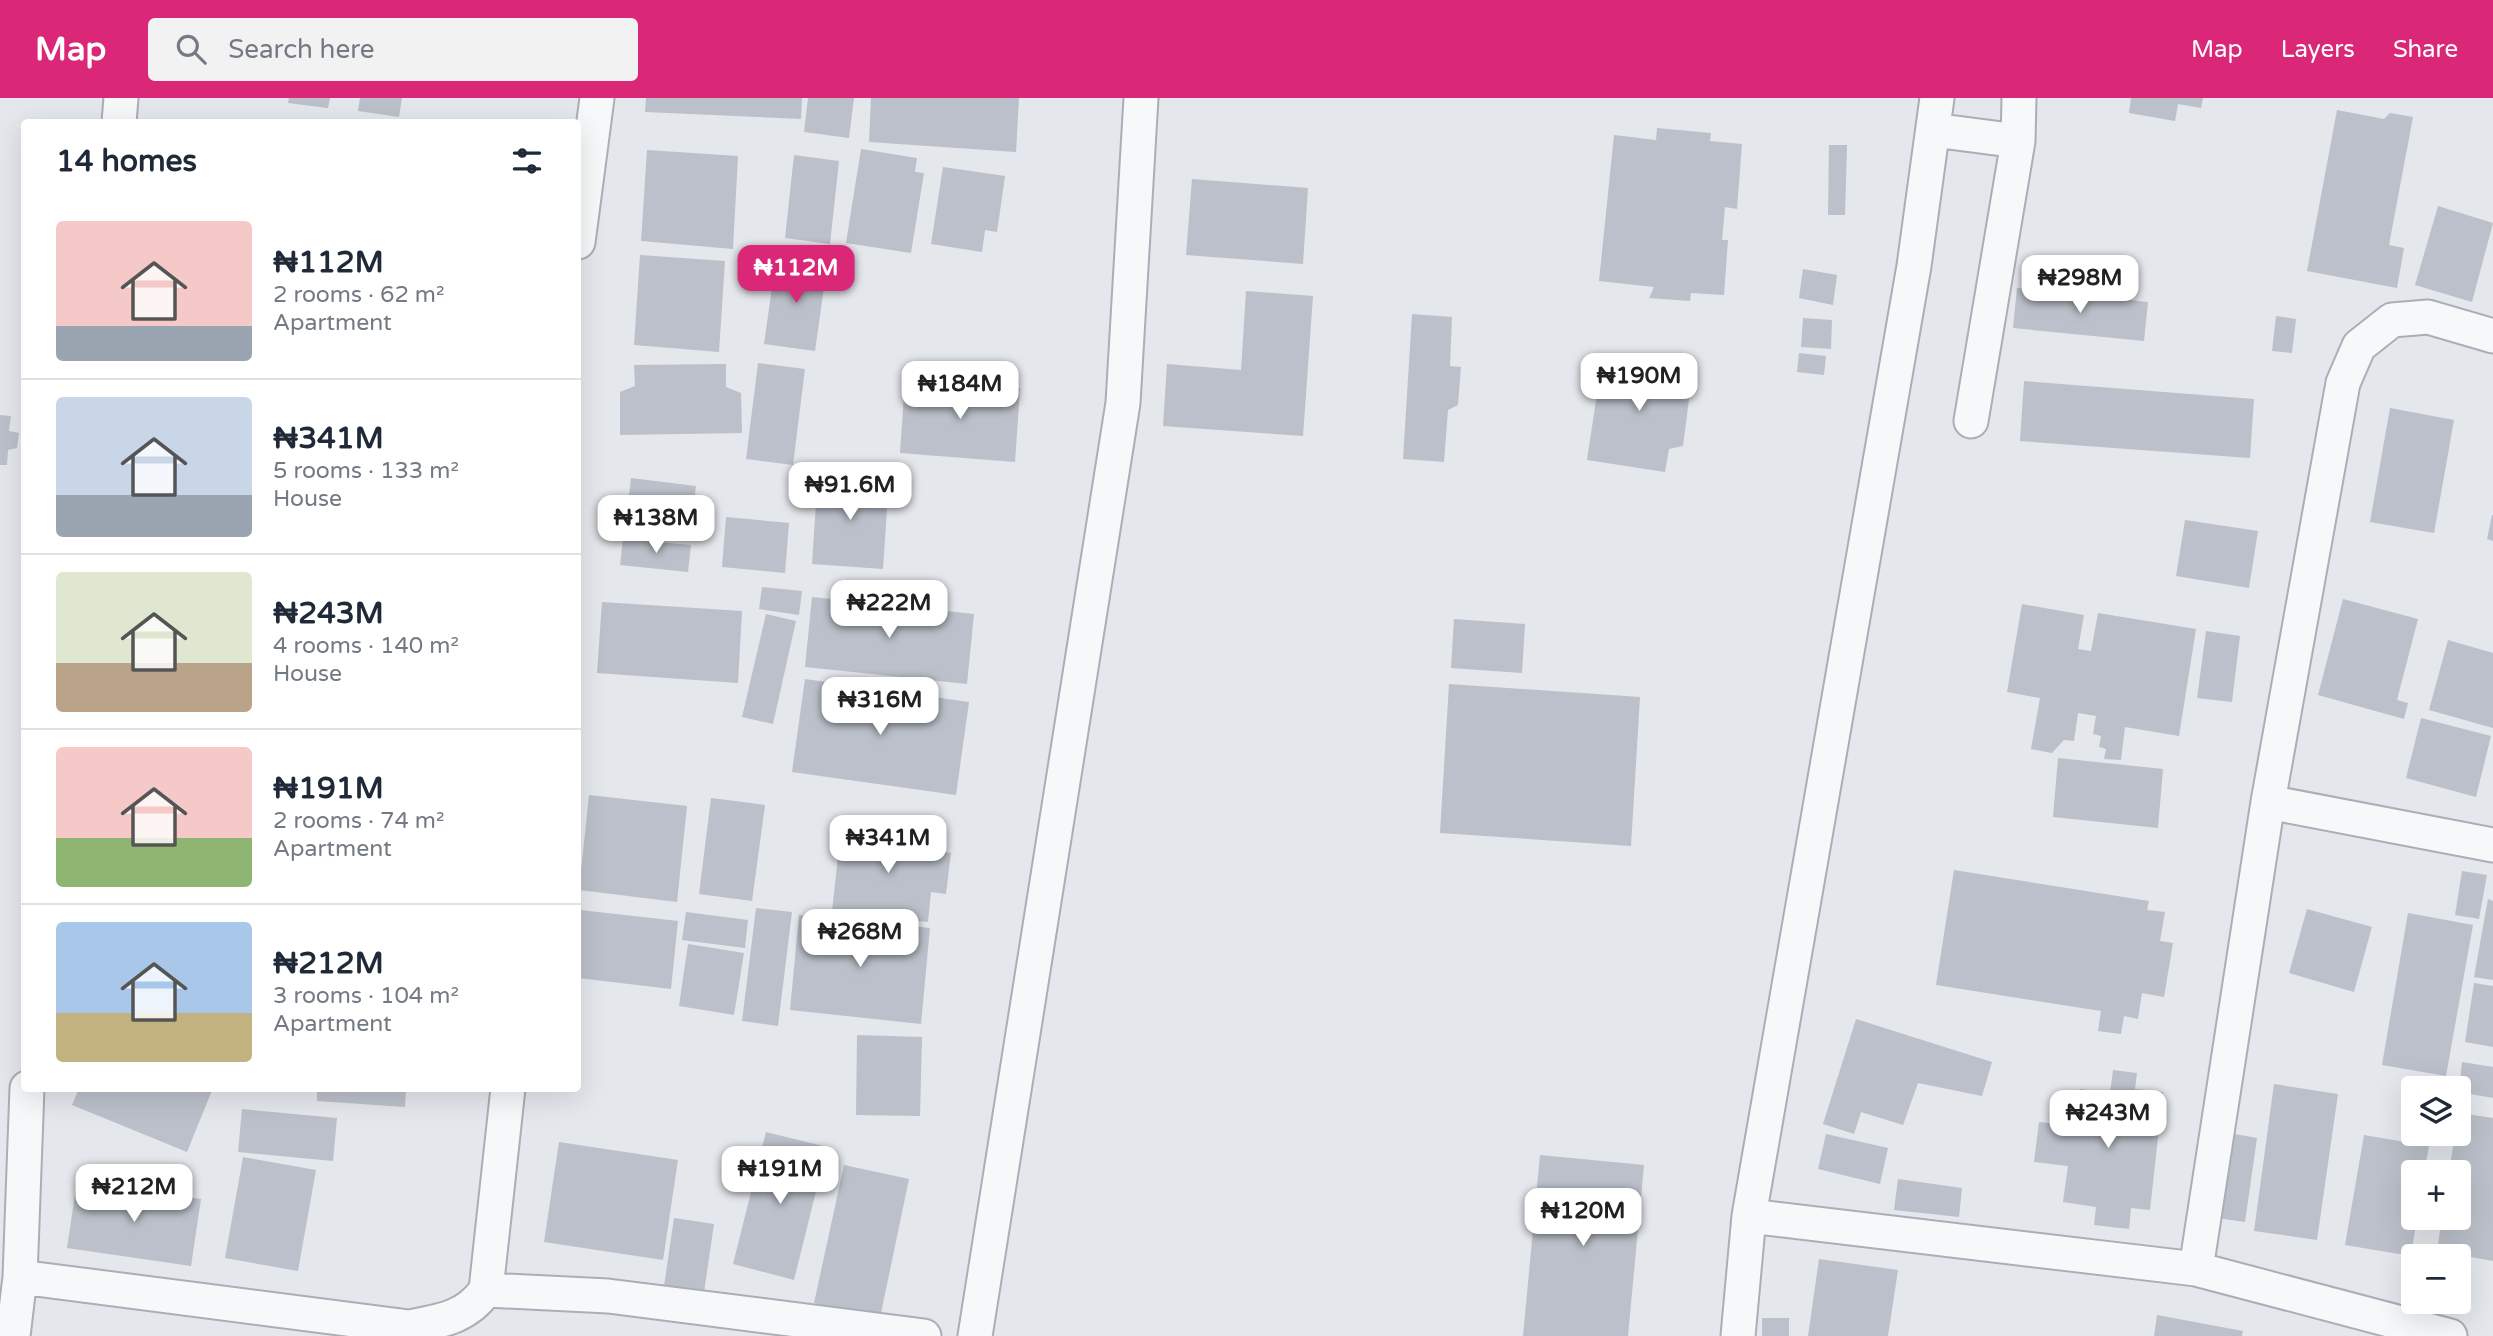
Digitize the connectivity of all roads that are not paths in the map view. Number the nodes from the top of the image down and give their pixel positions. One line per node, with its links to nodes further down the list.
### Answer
1 (121, 98): 6 (street)
2 (597, 98): 8 (street)
3 (1141, 98): 21 (street)
4 (2019, 98): 7 (street)
5 (1935, 114): 7 (street); 15 (street)
6 (119, 119)
7 (2018, 141): 10 (street)
8 (581, 219)
9 (2493, 336): 11 (street)
10 (1970, 421)
11 (2268, 802): 12 (street); 16 (street)
12 (2493, 845)
13 (27, 1092): 17 (street)
14 (508, 1092): 18 (street)
15 (1749, 1216): 16 (street); 22 (street)
16 (2196, 1269): 23 (street)
17 (20, 1277): 18 (street); 19 (street)
18 (486, 1290): 20 (street)
19 (13, 1336)
20 (924, 1336)
21 (975, 1336)
22 (1738, 1336)
23 (2450, 1336)

